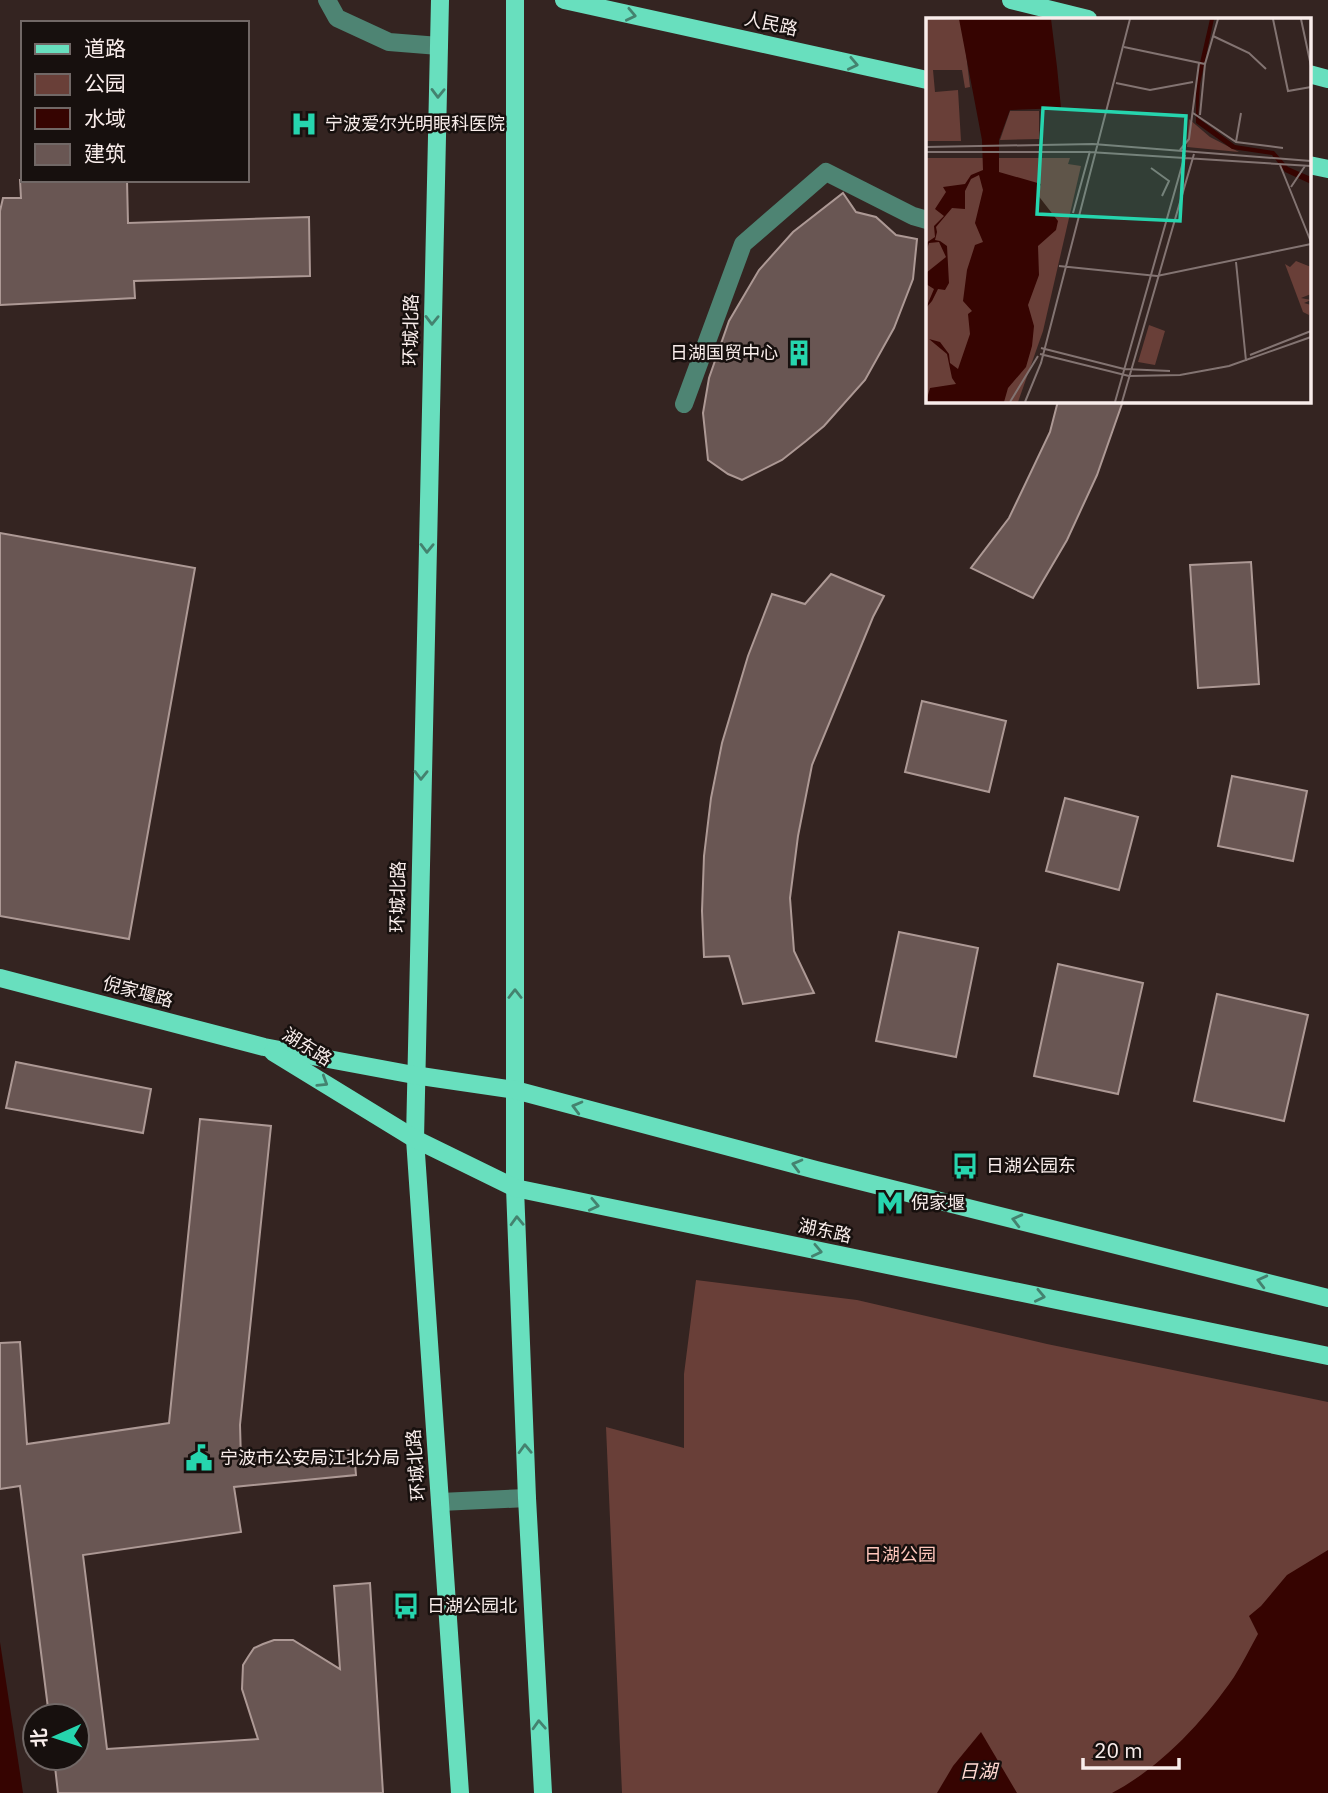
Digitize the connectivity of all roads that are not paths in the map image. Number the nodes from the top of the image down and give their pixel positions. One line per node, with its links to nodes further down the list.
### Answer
1 (327, 0): 7 (street)
2 (440, 0): 7 (main road, 环城北路)
3 (515, 0): 18 (main road, one-way to 3)
4 (564, 0): 10 (main road, 人民路, one-way to 10)
5 (1011, 0): 6 (main road)
6 (1084, 18)
7 (439, 46): 17 (main road, 环城北路, one-way to 17)
8 (1310, 74): 9 (main road)
9 (1328, 79)
10 (926, 80)
11 (1310, 165): 12 (main road)
12 (1328, 169)
13 (926, 220): 14 (street)
14 (684, 404)
15 (0, 978): 16 (main road, 倪家堰路)
16 (264, 1046): 17 (main road, 湖东路); 19 (main road, 湖东路, one-way to 19)
17 (414, 1075): 18 (main road, 湖东路); 19 (main road, 环城北路)
18 (515, 1090): 20 (main road); 21 (main road, 湖东路, one-way to 18)
19 (415, 1139): 20 (main road, 湖东路); 24 (main road, 环城北路)
20 (515, 1188): 22 (main road, 湖东路, one-way to 22); 23 (main road, one-way to 20)
21 (1328, 1298)
22 (1328, 1356)
23 (527, 1498): 24 (street); 26 (main road, one-way to 23)
24 (440, 1502): 25 (main road, 环城北路)
25 (460, 1793)
26 (543, 1793)

